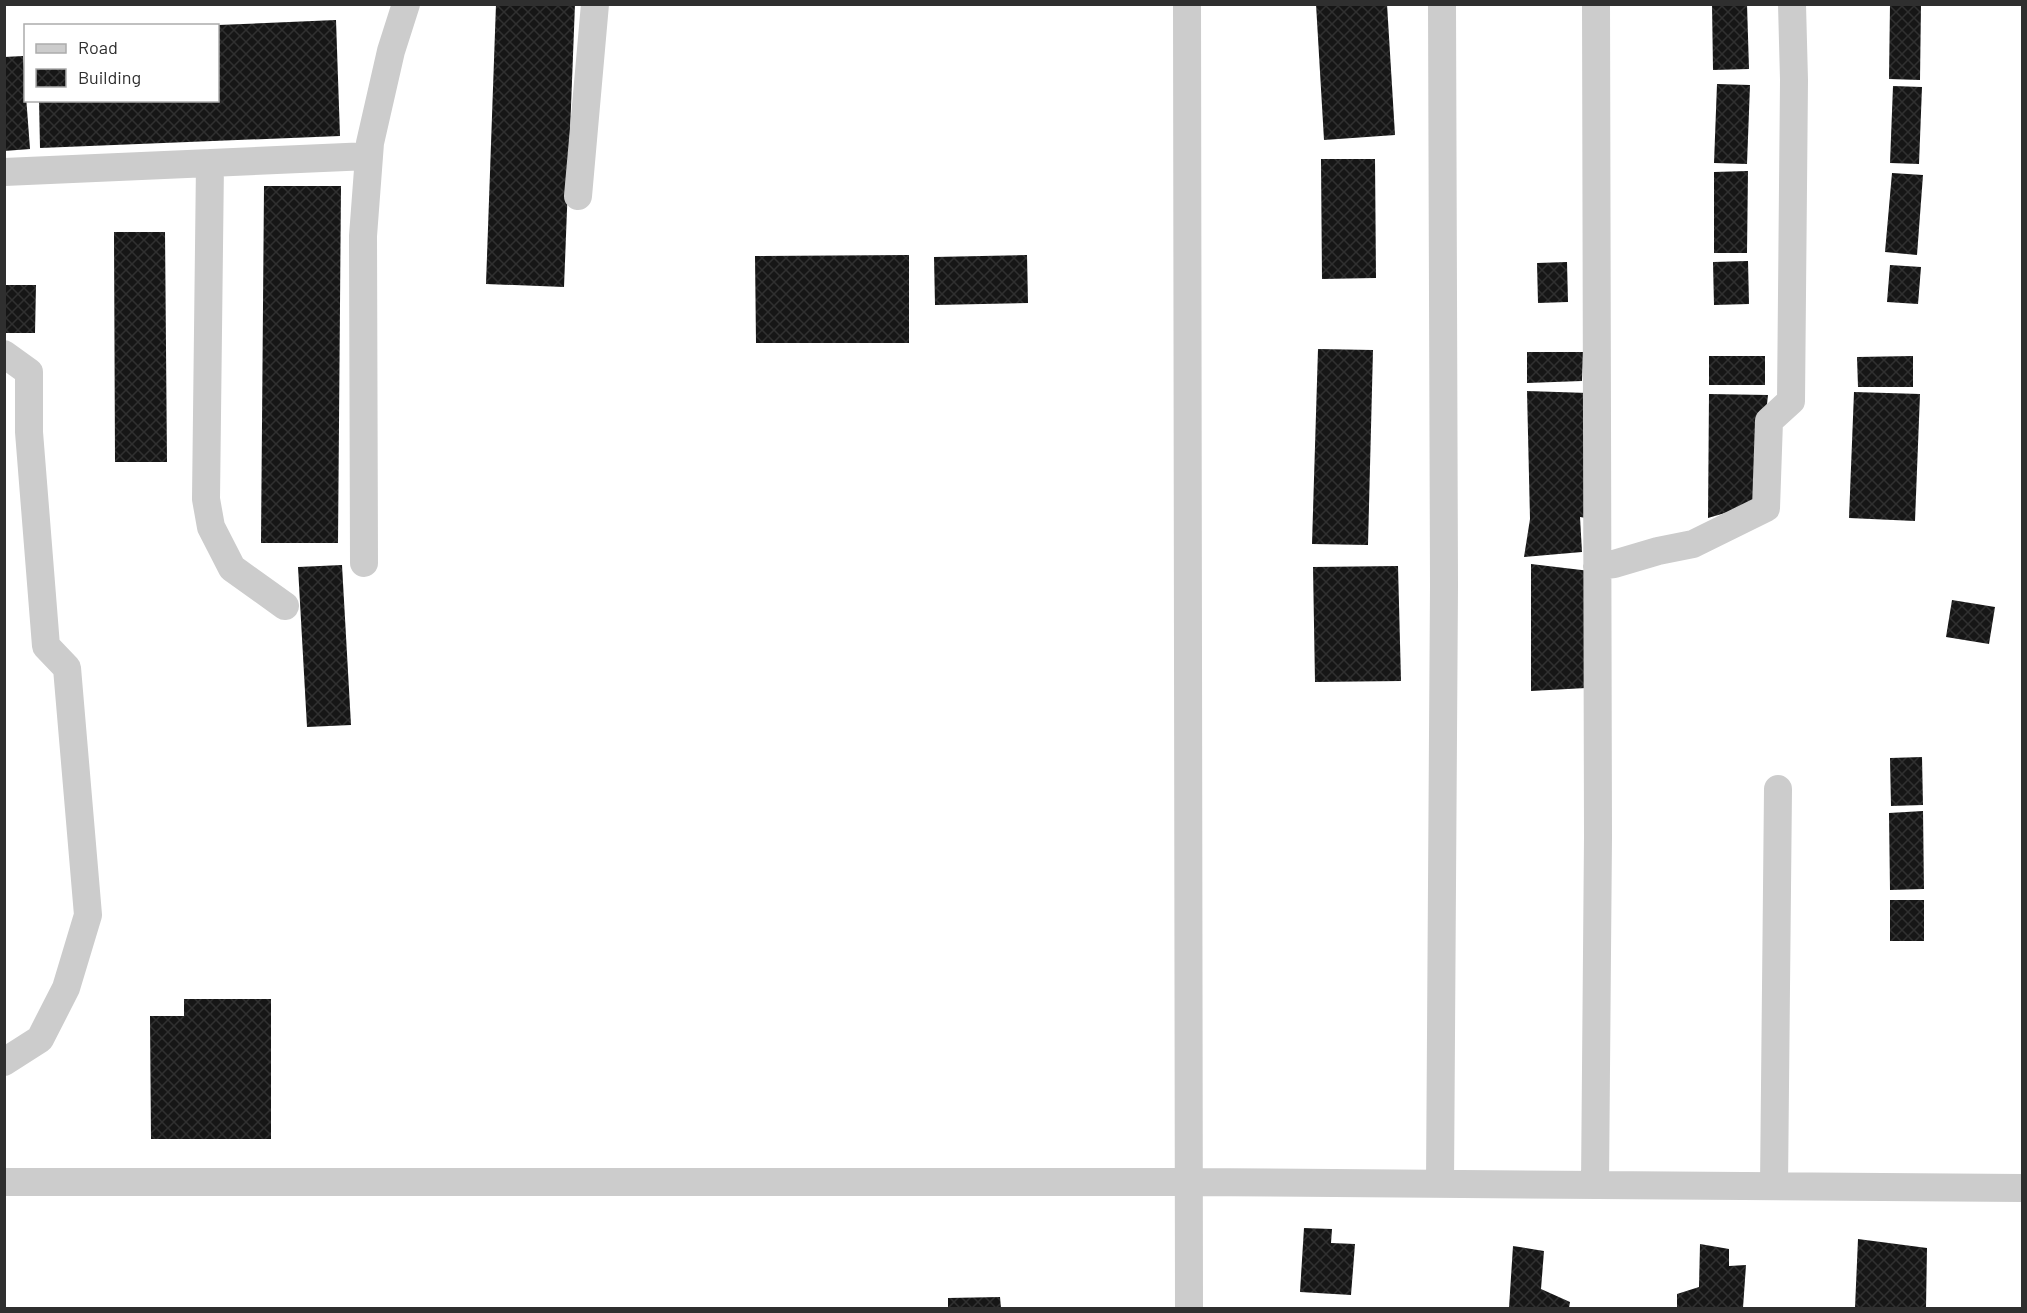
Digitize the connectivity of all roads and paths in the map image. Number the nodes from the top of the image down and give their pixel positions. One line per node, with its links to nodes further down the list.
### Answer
1 (406, 4): 7 (street)
2 (595, 4): 10 (street)
3 (1186, 4): 18 (street)
4 (1442, 4): 19 (street)
5 (1596, 4): 13 (street)
6 (1792, 4): 13 (street)
7 (369, 156): 8 (street); 12 (street)
8 (210, 163): 9 (street); 14 (street)
9 (4, 172)
10 (578, 196)
11 (4, 354): 16 (street)
12 (364, 563)
13 (1597, 566): 20 (street)
14 (285, 606)
15 (1778, 789): 21 (street)
16 (4, 1062)
17 (4, 1182): 18 (street)
18 (1189, 1182): 19 (street); 23 (street)
19 (1440, 1184): 20 (street)
20 (1595, 1185): 21 (street)
21 (1774, 1186): 22 (street)
22 (2022, 1188)
23 (1189, 1308)

